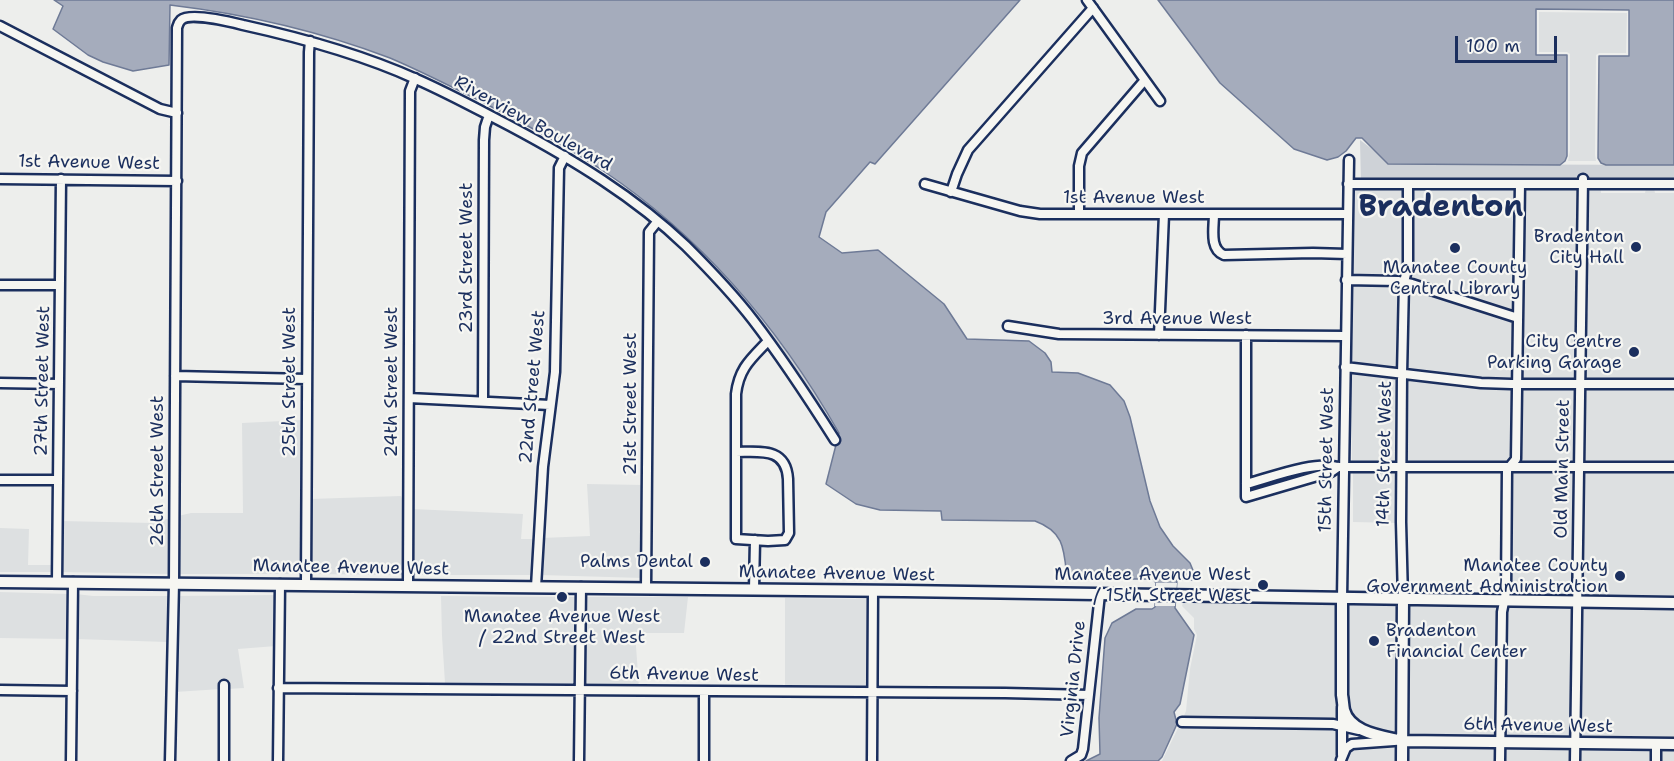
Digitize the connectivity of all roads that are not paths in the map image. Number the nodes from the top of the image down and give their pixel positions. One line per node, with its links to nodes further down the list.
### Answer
1 (1090, 4): 6 (street); 21 (street)
2 (183, 18): 4 (street, Riverview Boulevard); 8 (street, 26th Street West)
3 (0, 26): 8 (street)
4 (310, 41): 5 (street, Riverview Boulevard); 41 (street, 25th Street West)
5 (415, 78): 9 (street, Riverview Boulevard); 47 (street, 24th Street West)
6 (1144, 81): 7 (street); 22 (street)
7 (1160, 101)
8 (177, 113): 14 (street, 26th Street West)
9 (489, 115): 10 (street, Riverview Boulevard); 48 (street, 23rd Street West)
10 (565, 156): 26 (street, Riverview Boulevard); 49 (street, 22nd Street West)
11 (1349, 160): 17 (street, 15th Street West)
12 (0, 178): 13 (street, 1st Avenue West)
13 (61, 179): 14 (street, 1st Avenue West); 31 (street, 27th Street West)
14 (177, 181): 40 (street, 26th Street West)
15 (1583, 181): 19 (street); 20 (street); 45 (street, Old Main Street)
16 (925, 184): 21 (street, 1st Avenue West)
17 (1348, 184): 18 (street); 25 (street, 15th Street West)
18 (1408, 184): 19 (street); 29 (street, 14th Street West)
19 (1520, 184): 32 (street)
20 (1674, 184)
21 (951, 192): 22 (street, 1st Avenue West)
22 (1079, 214): 23 (street, 1st Avenue West)
23 (1164, 214): 24 (street, 1st Avenue West); 34 (street)
24 (1214, 214): 25 (street, 1st Avenue West); 27 (street)
25 (1347, 214): 27 (street, 15th Street West)
26 (657, 222): 37 (street, Riverview Boulevard); 69 (street, 21st Street West)
27 (1347, 254): 28 (street, 15th Street West)
28 (1346, 279): 29 (street); 36 (street, 15th Street West)
29 (1404, 282): 32 (street); 39 (street, 14th Street West)
30 (0, 285): 31 (street)
31 (60, 285): 43 (street, 27th Street West)
32 (1518, 318): 44 (street)
33 (1008, 326): 34 (street, 3rd Avenue West)
34 (1159, 335): 35 (street, 3rd Avenue West)
35 (1246, 335): 36 (street, 3rd Avenue West); 53 (street)
36 (1346, 336): 38 (street, 15th Street West)
37 (768, 341): 50 (street, Riverview Boulevard); 51 (street)
38 (1345, 367): 39 (street); 53 (street, 15th Street West)
39 (1402, 374): 44 (street); 54 (street, 14th Street West)
40 (175, 376): 41 (street); 63 (street, 26th Street West)
41 (307, 379): 65 (street, 25th Street West)
42 (0, 383): 43 (street)
43 (59, 384): 58 (street, 27th Street West)
44 (1517, 384): 45 (street); 55 (street)
45 (1581, 384): 46 (street); 52 (street, Old Main Street)
46 (1674, 384)
47 (409, 398): 48 (street); 66 (street, 24th Street West)
48 (483, 401): 49 (street)
49 (550, 405): 67 (street, 22nd Street West)
50 (835, 440)
51 (736, 452): 59 (street); 59 (street)
52 (1579, 465): 55 (street); 56 (street); 76 (street, Old Main Street)
53 (1341, 466): 54 (street); 73 (street, 15th Street West)
54 (1401, 466): 55 (street); 74 (street, 14th Street West)
55 (1510, 466): 75 (street)
56 (1674, 467)
57 (0, 480): 58 (street)
58 (58, 480): 61 (street, 27th Street West)
59 (755, 540): 70 (street)
60 (0, 582): 61 (main road, Manatee Avenue West)
61 (57, 582): 62 (main road, Manatee Avenue West)
62 (73, 582): 63 (main road, Manatee Avenue West); 82 (street)
63 (174, 583): 64 (main road, Manatee Avenue West); 97 (street, 26th Street West)
64 (280, 584): 65 (main road, Manatee Avenue West); 79 (street)
65 (306, 584): 66 (main road, Manatee Avenue West)
66 (408, 585): 67 (main road, Manatee Avenue West)
67 (536, 587): 68 (main road, Manatee Avenue West)
68 (581, 587): 69 (main road, Manatee Avenue West); 81 (street)
69 (646, 588): 70 (main road, Manatee Avenue West)
70 (754, 589): 71 (main road, Manatee Avenue West)
71 (873, 591): 72 (main road, Manatee Avenue West); 84 (street)
72 (1100, 594): 73 (main road, Manatee Avenue West); 85 (street, Virginia Drive)
73 (1342, 598): 74 (main road, Manatee Avenue West); 86 (main road, 15th Street West)
74 (1403, 599): 75 (main road, Manatee Avenue West); 90 (main road, 14th Street West)
75 (1504, 600): 76 (main road, Manatee Avenue West); 91 (street)
76 (1577, 601): 77 (main road, Manatee Avenue West); 92 (street, Old Main Street)
77 (1674, 603)
78 (224, 684): 98 (street)
79 (278, 688): 81 (street, 6th Avenue West); 99 (street)
80 (0, 690): 82 (street)
81 (580, 690): 83 (street, 6th Avenue West); 100 (street)
82 (72, 691): 96 (street)
83 (704, 692): 84 (street, 6th Avenue West); 101 (street)
84 (872, 693): 85 (street, 6th Avenue West); 102 (street)
85 (1089, 695): 103 (street, Virginia Drive)
86 (1342, 695): 88 (street, 15th Street West); 89 (main road, 6th Avenue West)
87 (1182, 722): 88 (street, 6th Avenue West)
88 (1342, 726): 89 (street, 6th Avenue West); 95 (street, 15th Street West)
89 (1366, 731): 90 (main road, 6th Avenue West)
90 (1402, 741): 91 (main road, 6th Avenue West); 95 (street, 6th Avenue West); 104 (main road, 14th Street West)
91 (1500, 742): 92 (main road, 6th Avenue West); 105 (street)
92 (1575, 743): 93 (main road, 6th Avenue West); 106 (street, Old Main Street)
93 (1656, 744): 94 (main road, 6th Avenue West); 107 (street)
94 (1674, 744)
95 (1341, 760)
96 (71, 761)
97 (170, 761)
98 (224, 761)
99 (278, 761)
100 (579, 761)
101 (704, 761)
102 (872, 761)
103 (1071, 761)
104 (1402, 761)
105 (1500, 761)
106 (1575, 761)
107 (1656, 761)

